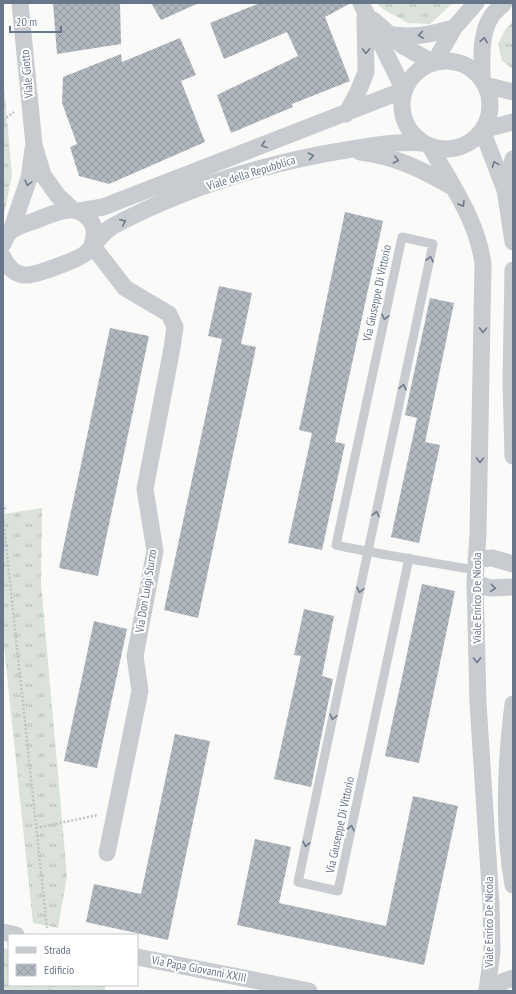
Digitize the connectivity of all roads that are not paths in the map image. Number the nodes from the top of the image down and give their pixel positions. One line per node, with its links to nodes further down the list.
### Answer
1 (20, 3): 15 (street, Viale Giotto)
2 (476, 3): 5 (street)
3 (504, 3): 8 (street, one-way to 3)
4 (363, 7): 6 (street); 9 (street); 11 (street, one-way to 11)
5 (454, 28): 6 (street, one-way to 6); 7 (street)
6 (388, 34): 7 (street)
7 (434, 63): 8 (street); 9 (street)
8 (483, 82): 10 (street); 13 (street)
9 (404, 90): 11 (street, Viale della Repubblica); 14 (street)
10 (513, 92)
11 (346, 114): 20 (street, Viale della Repubblica, one-way to 20)
12 (513, 122): 13 (street)
13 (482, 130): 14 (street, Viale della Repubblica); 19 (street, one-way to 13)
14 (427, 144): 16 (street, Viale della Repubblica); 18 (street, Viale Enrico De Nicola)
15 (34, 145): 20 (street, Viale Giotto); 21 (street, Viale Giotto, one-way to 21)
16 (344, 150): 18 (street, one-way to 18); 23 (street, Viale della Repubblica, one-way to 16)
17 (513, 159): 19 (street)
18 (453, 188): 31 (street, Viale Enrico De Nicola, one-way to 31)
19 (505, 190): 22 (street)
20 (75, 210): 21 (street, Viale della Repubblica); 23 (street)
21 (7, 237)
22 (513, 242)
23 (92, 245): 26 (street, Viale della Repubblica); 34 (street, Via Don Luigi Sturzo)
24 (3, 257): 26 (street, Viale della Repubblica)
25 (513, 270): 27 (street)
26 (11, 276)
27 (513, 456)
28 (368, 552): 28 (lane, Via Giuseppe Di Vittorio, one-way to 28); 29 (lane, Via Giuseppe Di Vittorio); 29 (lane, Via Giuseppe Di Vittorio, one-way to 29)
29 (409, 558): 31 (lane, Via Giuseppe Di Vittorio)
30 (513, 564): 31 (street)
31 (475, 570): 32 (street, one-way to 32); 39 (street, Viale Enrico De Nicola, one-way to 39)
32 (513, 587)
33 (513, 704): 35 (street, Viale Enrico De Nicola)
34 (107, 853)
35 (513, 885)
36 (138, 957): 38 (street, Via Papa Giovanni XXIII)
37 (513, 978): 40 (street)
38 (309, 991)
39 (487, 991)
40 (492, 991)

